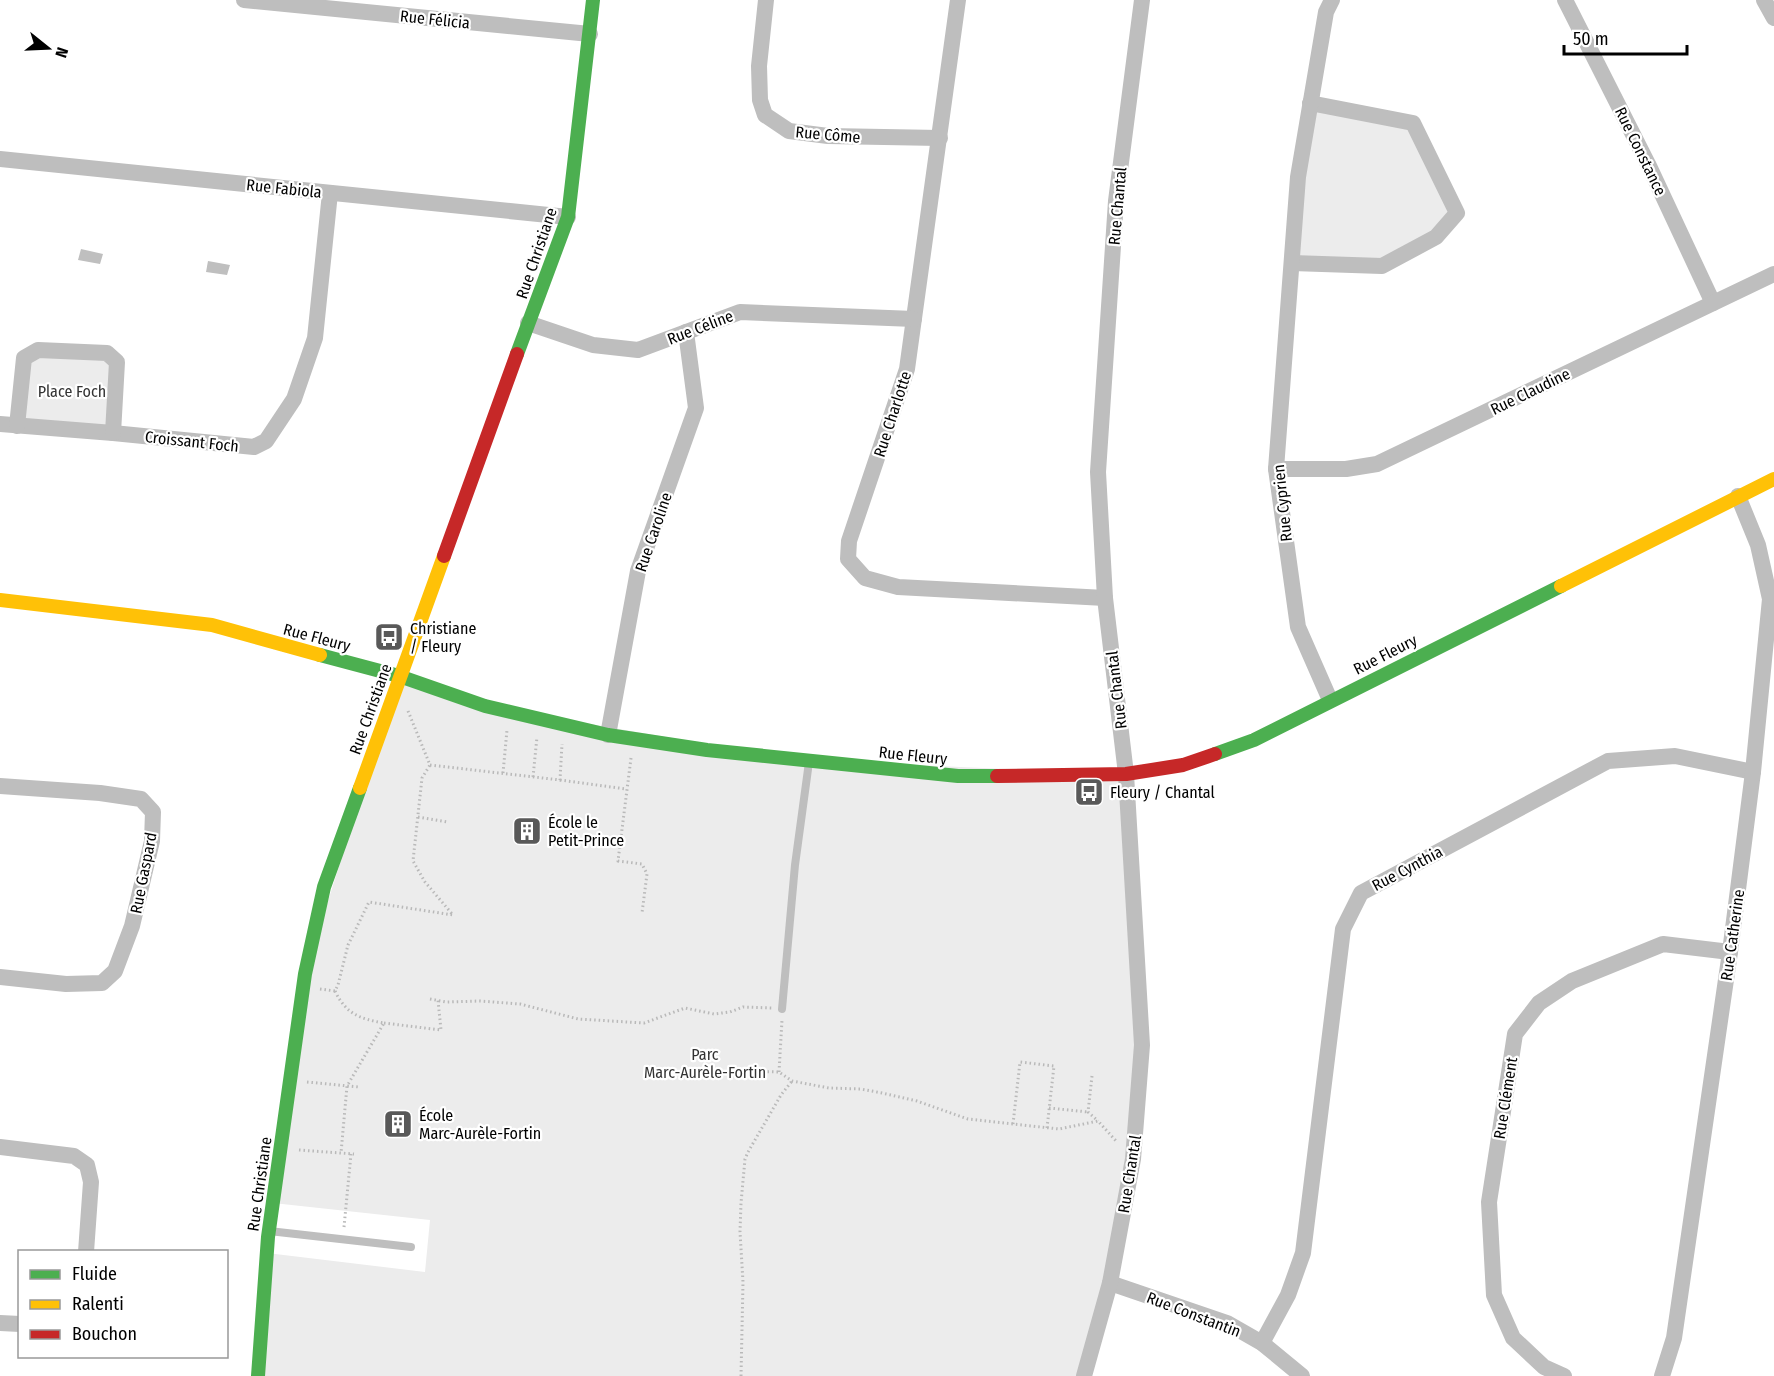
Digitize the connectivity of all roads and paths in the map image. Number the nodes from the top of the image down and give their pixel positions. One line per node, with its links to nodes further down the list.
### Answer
1 (244, 0): 9 (street, Rue Félicia)
2 (593, 0): 11 (street, Rue Christiane)
3 (766, 0): 13 (street, Rue Côme)
4 (958, 0): 13 (street, Rue Charlotte)
5 (1142, 0): 28 (street, Rue Chantal)
6 (1332, 0): 12 (street, Rue Cyprien)
7 (1565, 0): 19 (street, Rue Constance)
8 (1764, 0): 10 (street)
9 (329, 4): 11 (street, Rue Félicia)
10 (1774, 18)
11 (590, 34): 16 (street, Rue Christiane)
12 (1310, 103): 17 (street, Rue Cyprien); 17 (street)
13 (940, 138): 20 (street, Rue Charlotte)
14 (0, 159): 15 (street, Rue Fabiola)
15 (330, 193): 16 (street, Rue Fabiola); 24 (street, Croissant Foch)
16 (568, 218): 21 (street, Rue Christiane)
17 (1292, 263): 25 (street, Rue Cyprien)
18 (1774, 274): 19 (street, Rue Claudine)
19 (1713, 303): 25 (street, Rue Claudine)
20 (914, 319): 22 (street, Rue Céline); 28 (street, Rue Charlotte)
21 (528, 322): 22 (street, Rue Céline); 30 (street, Rue Christiane)
22 (686, 332): 36 (street, Rue Caroline)
23 (8, 425): 24 (street, Croissant Foch); 24 (street)
24 (113, 433)
25 (1276, 469): 31 (street, Rue Cyprien)
26 (1774, 478): 27 (street, Rue Fleury)
27 (1738, 496): 31 (street, Rue Fleury); 40 (street, Rue Catherine)
28 (1105, 598): 42 (street, Rue Chantal)
29 (0, 600): 30 (street, Rue Fleury)
30 (399, 676): 33 (street, Rue Fleury); 61 (street, Rue Christiane)
31 (1330, 700): 42 (street, Rue Fleury)
32 (405, 705): 39 (path)
33 (509, 711): 34 (street, Rue Fleury); 41 (path)
34 (539, 718): 35 (street, Rue Fleury); 43 (path)
35 (564, 724): 36 (street, Rue Fleury); 44 (path)
36 (608, 735): 37 (street, Rue Fleury)
37 (634, 738): 38 (street, Rue Fleury); 46 (path)
38 (809, 761): 42 (street, Rue Fleury); 56 (lane)
39 (430, 765): 41 (path); 47 (path)
40 (1753, 772): 50 (street, Rue Catherine); 81 (street, Rue Cynthia)
41 (503, 773): 43 (path)
42 (1126, 774): 73 (street, Rue Chantal)
43 (533, 777): 44 (path)
44 (560, 780): 46 (path)
45 (0, 786): 51 (street, Rue Gaspard)
46 (626, 789): 49 (path)
47 (418, 817): 48 (path); 53 (path)
48 (448, 822)
49 (642, 913)
50 (1730, 952): 86 (street, Rue Clément); 87 (street, Rue Catherine)
51 (0, 977)
52 (320, 988): 53 (path)
53 (335, 991): 57 (path)
54 (430, 999): 55 (path)
55 (438, 1000): 56 (path); 57 (path)
56 (782, 1009): 59 (path)
57 (384, 1023): 63 (path)
58 (745, 1071): 59 (path)
59 (779, 1072): 62 (path)
60 (1092, 1076): 66 (path)
61 (290, 1080): 63 (path); 71 (street, Rue Christiane)
62 (792, 1081): 68 (path); 83 (path)
63 (347, 1086): 64 (path); 72 (path)
64 (359, 1087)
65 (1049, 1108): 66 (path); 68 (path); 69 (path)
66 (1088, 1112): 67 (path)
67 (1098, 1121): 69 (path); 73 (path)
68 (1013, 1124): 69 (path)
69 (1047, 1128)
70 (0, 1147): 77 (street)
71 (281, 1148): 72 (path); 74 (street, Rue Christiane)
72 (341, 1153): 75 (path)
73 (1133, 1159): 78 (street, Rue Chantal)
74 (269, 1231): 75 (lane); 82 (street, Rue Christiane)
75 (343, 1239): 76 (lane)
76 (411, 1247)
77 (86, 1250)
78 (1110, 1283): 81 (street, Rue Constantin); 84 (street, Rue Chantal)
79 (0, 1323): 80 (street)
80 (18, 1324)
81 (1262, 1343): 85 (street, Rue Constantin)
82 (258, 1376)
83 (741, 1376)
84 (1084, 1376)
85 (1302, 1376)
86 (1564, 1376)
87 (1662, 1376)

